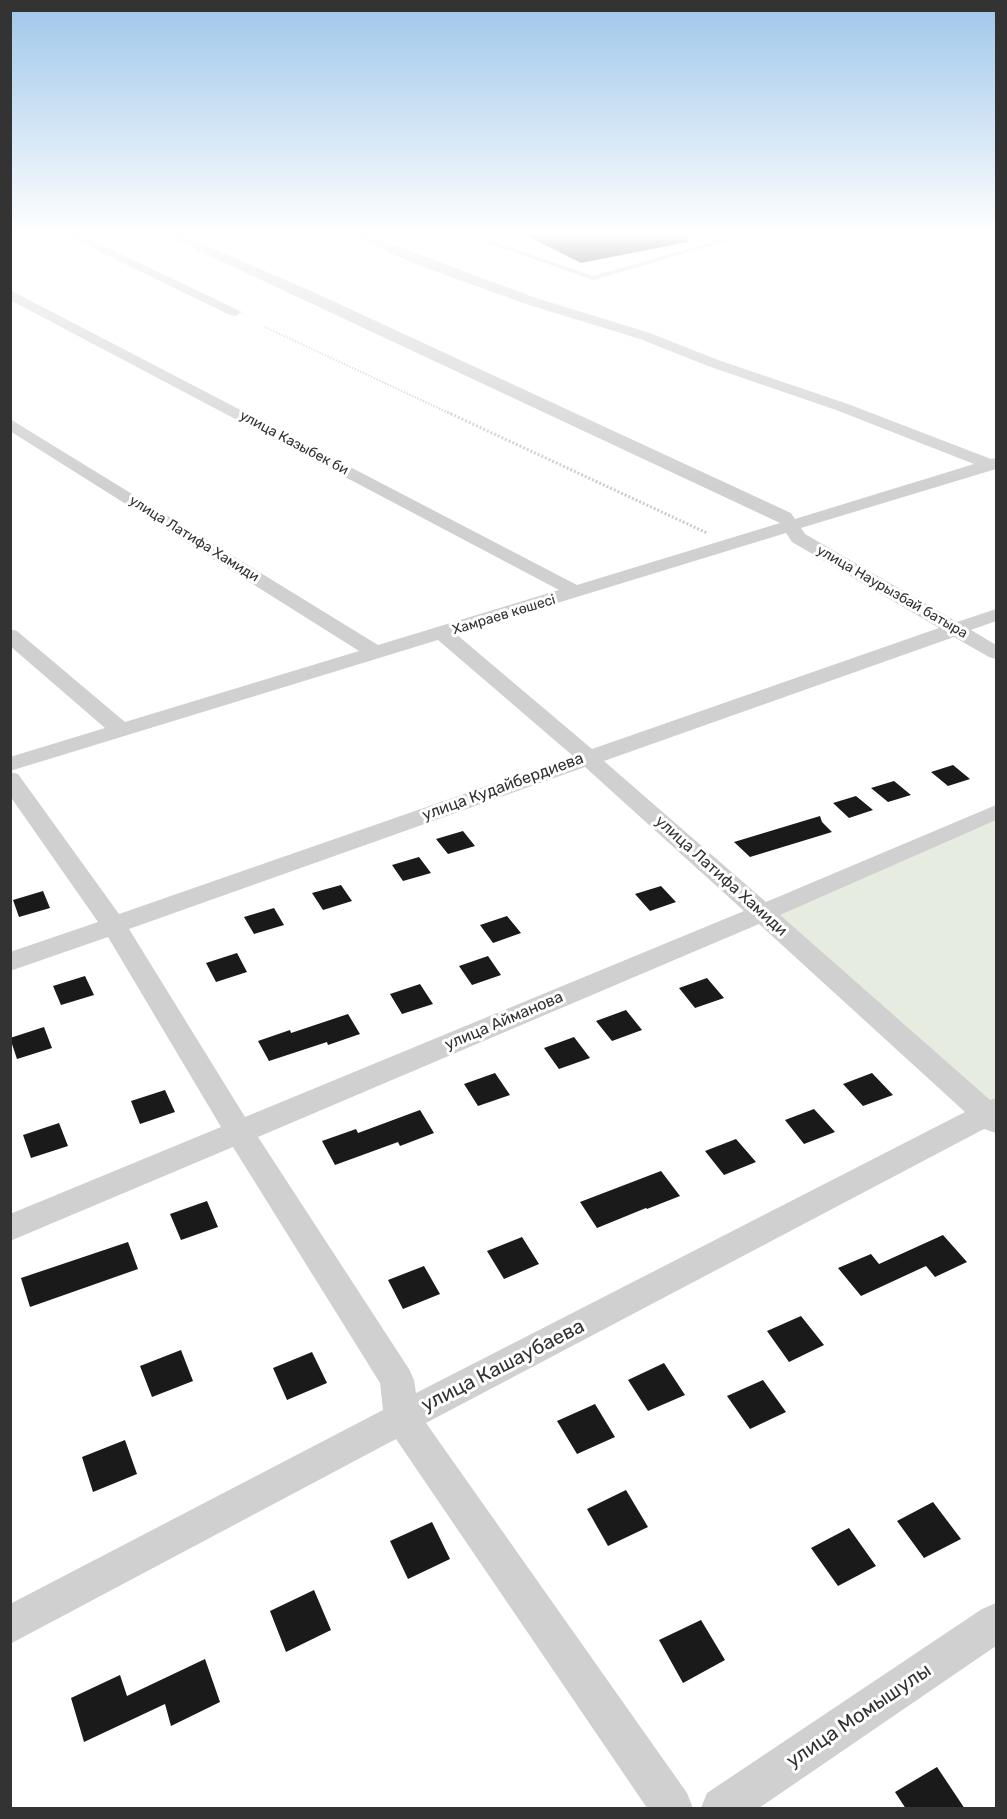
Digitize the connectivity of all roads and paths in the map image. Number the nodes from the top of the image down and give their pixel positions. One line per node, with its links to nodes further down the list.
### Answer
1 (55, 318): 9 (street, улица Казыбек би)
2 (357, 318): 7 (street, улица Наурызбай батыра)
3 (586, 318): 6 (street)
4 (265, 327): 8 (path)
5 (10, 424): 14 (street, улица Латифа Хамиди)
6 (993, 464): 7 (street, Хамраев көшесі)
7 (792, 527): 8 (street, Хамраев көшесі); 11 (street, улица Наурызбай батыра)
8 (728, 546): 9 (street, Хамраев көшесі)
9 (577, 592): 12 (street, Хамраев көшесі)
10 (996, 615): 11 (street, улица Кудайбердиева)
11 (957, 629): 15 (street, улица Наурызбай батыра); 17 (street, улица Кудайбердиева)
12 (442, 633): 14 (street, Хамраев көшесі); 17 (street, улица Латифа Хамиди)
13 (10, 634): 16 (street)
14 (377, 653): 16 (street, Хамраев көшесі)
15 (996, 653)
16 (121, 730): 18 (street, Хамраев көшесі)
17 (588, 757): 21 (street, улица Латифа Хамиди); 22 (street, улица Кудайбердиева)
18 (10, 764)
19 (10, 779): 22 (street)
20 (996, 812): 21 (street, улица Айманова)
21 (763, 913): 24 (street, улица Латифа Хамиди); 25 (street, улица Айманова)
22 (114, 926): 23 (street, улица Кудайбердиева); 25 (street)
23 (10, 962)
24 (993, 1115): 27 (street, улица Кашаубаева)
25 (239, 1132): 26 (street, улица Айманова); 27 (street)
26 (10, 1228)
27 (402, 1418): 29 (street, улица Кашаубаева); 30 (street)
28 (996, 1623): 31 (street, улица Момышулы)
29 (10, 1625)
30 (672, 1809)
31 (722, 1809)

